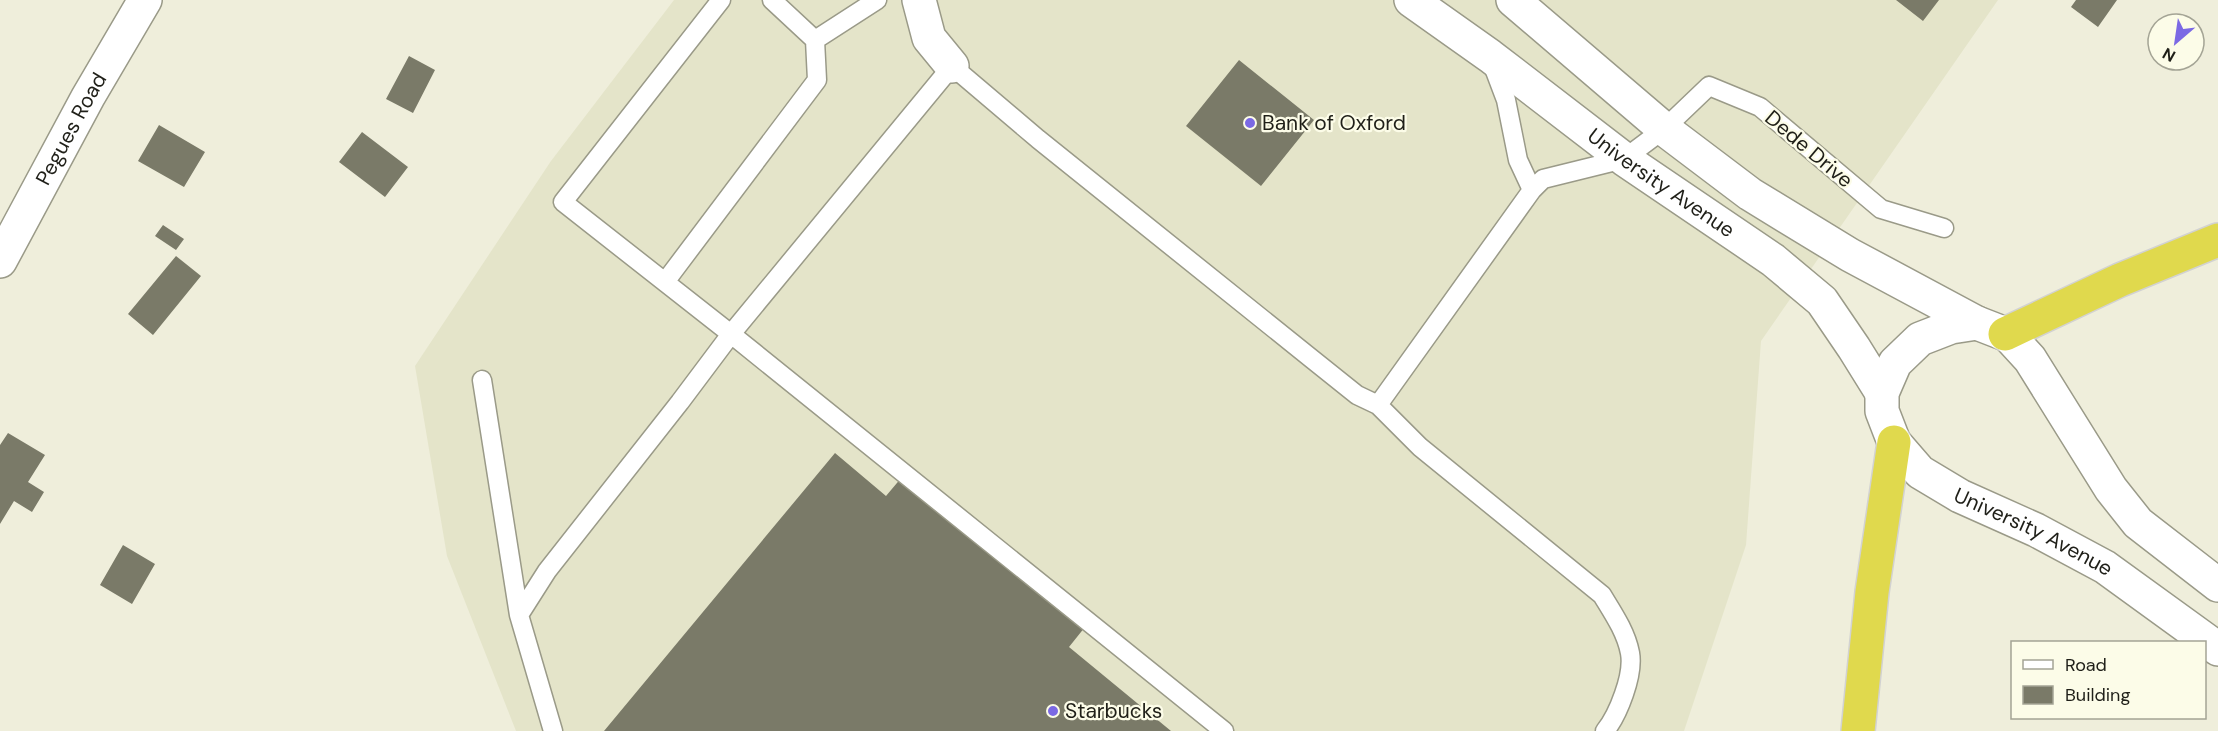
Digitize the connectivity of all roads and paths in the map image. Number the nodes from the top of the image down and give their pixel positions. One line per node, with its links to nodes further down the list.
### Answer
1 (145, 0): 16 (main road, Pegues Road)
2 (721, 0): 17 (lane)
3 (772, 0): 8 (lane)
4 (877, 0): 8 (lane)
5 (919, 0): 10 (main road)
6 (1411, 0): 9 (main road, University Avenue)
7 (1513, 0): 11 (main road, University Avenue)
8 (815, 40): 17 (lane)
9 (1490, 56): 12 (main road, University Avenue); 13 (lane)
10 (952, 66): 19 (lane); 22 (lane)
11 (1664, 129): 12 (lane, Dede Drive); 14 (lane, Dede Drive); 18 (main road, University Avenue)
12 (1624, 159): 13 (lane); 21 (main road, University Avenue)
13 (1532, 190): 22 (lane)
14 (1944, 228)
15 (2218, 240): 18 (highway)
16 (0, 261)
17 (665, 282): 19 (lane)
18 (1991, 328): 21 (main road); 24 (main road, University Avenue)
19 (731, 334): 25 (lane); 28 (lane)
20 (482, 380): 25 (lane)
21 (1882, 393): 23 (main road, University Avenue)
22 (1378, 405): 29 (lane)
23 (1894, 442): 26 (main road, University Avenue); 30 (highway)
24 (2218, 585)
25 (519, 615): 27 (lane)
26 (2206, 641)
27 (553, 731)
28 (1224, 731)
29 (1605, 731)
30 (1857, 731)

